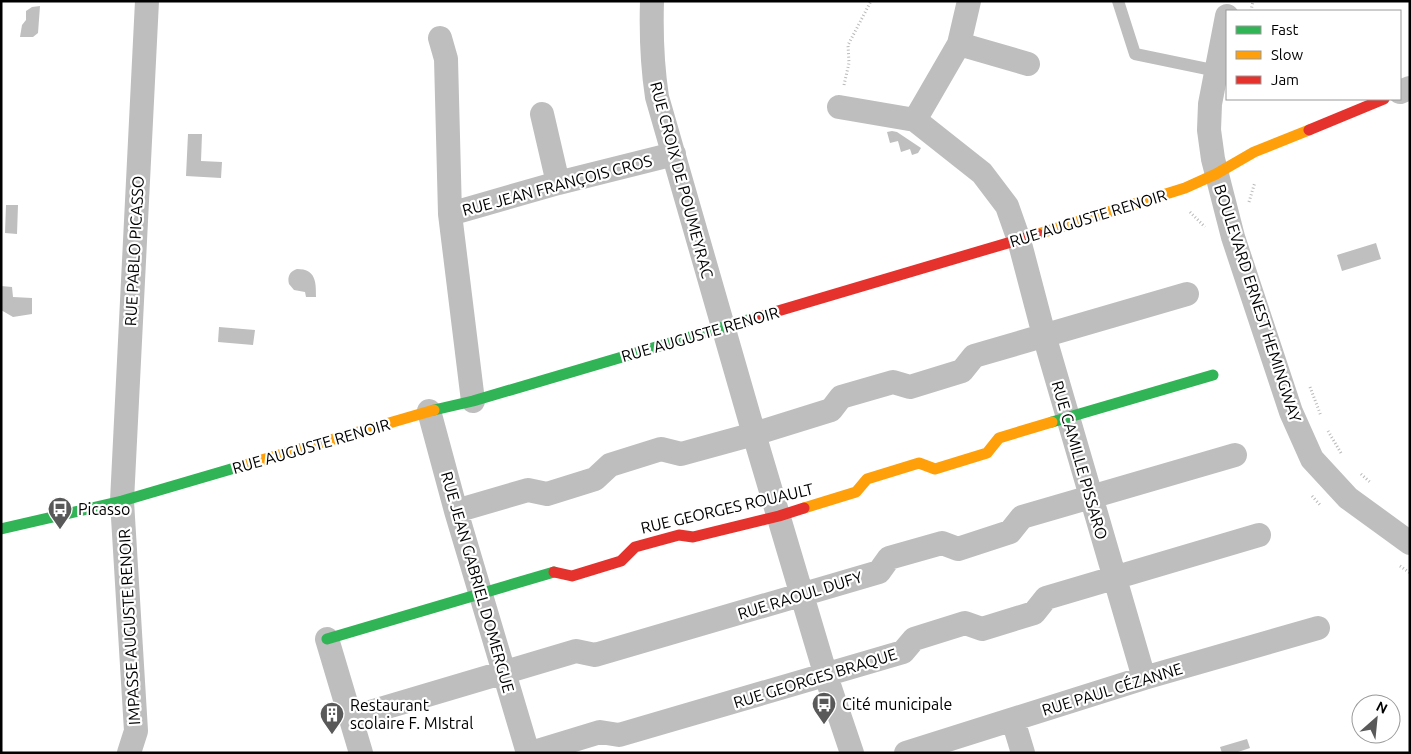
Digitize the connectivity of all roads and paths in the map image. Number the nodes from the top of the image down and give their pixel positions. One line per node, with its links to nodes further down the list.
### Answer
1 (147, 1): 38 (street, RUE PABLO PICASSO)
2 (652, 1): 15 (street, RUE CROIX DE POUMEYRAC)
3 (871, 1): 12 (path)
4 (970, 1): 8 (street)
5 (1118, 1): 10 (lane)
6 (1226, 22): 10 (street, BOULEVARD ERNEST HEMINGWAY)
7 (440, 38): 20 (street)
8 (959, 44): 9 (street); 14 (street)
9 (1028, 64)
10 (1217, 71): 16 (street, BOULEVARD ERNEST HEMINGWAY)
11 (1382, 100): 16 (street, RUE AUGUSTE RENOIR)
12 (839, 107): 14 (street)
13 (542, 114): 18 (street)
14 (915, 120): 21 (street, RUE CAMILLE PISSARO)
15 (674, 154): 18 (street, RUE JEAN FRANÇOIS CROS); 23 (street, RUE CROIX DE POUMEYRAC)
16 (1216, 174): 21 (street, RUE AUGUSTE RENOIR); 43 (street, BOULEVARD ERNEST HEMINGWAY)
17 (1256, 179): 19 (path)
18 (558, 183): 20 (street, RUE JEAN FRANÇOIS CROS)
19 (1246, 210)
20 (450, 214): 27 (street, RUE JEAN FRANÇOIS CROS)
21 (1019, 240): 23 (street, RUE AUGUSTE RENOIR); 24 (street, RUE CAMILLE PISSARO)
22 (1187, 294): 24 (street)
23 (723, 327): 27 (street, RUE AUGUSTE RENOIR); 32 (street, RUE CROIX DE POUMEYRAC)
24 (1044, 335): 29 (street, RUE CAMILLE PISSARO); 32 (street)
25 (1213, 375): 29 (street, RUE GEORGES ROUAULT)
26 (1308, 382): 30 (path)
27 (473, 401): 28 (street, RUE AUGUSTE RENOIR)
28 (429, 412): 38 (street, RUE AUGUSTE RENOIR); 39 (street, RUE JEAN GABRIEL DOMERGUE)
29 (1068, 418): 37 (street, RUE CAMILLE PISSARO); 40 (street, RUE GEORGES ROUAULT)
30 (1322, 419)
31 (1326, 428): 34 (path)
32 (754, 434): 39 (street); 40 (street, RUE CROIX DE POUMEYRAC)
33 (1235, 455): 37 (street, RUE RAOUL DUFY)
34 (1343, 456)
35 (1354, 469): 36 (path)
36 (1376, 488)
37 (1091, 497): 44 (street, RUE CAMILLE PISSARO); 46 (street, RUE RAOUL DUFY)
38 (122, 501): 41 (street, RUE AUGUSTE RENOIR); 54 (street, IMPASSE AUGUSTE RENOIR)
39 (456, 511): 45 (street, RUE JEAN GABRIEL DOMERGUE)
40 (779, 516): 45 (street, RUE GEORGES ROUAULT); 46 (street, RUE CROIX DE POUMEYRAC)
41 (1, 529)
42 (1259, 535): 44 (street, RUE GEORGES BRAQUE)
43 (1410, 543)
44 (1115, 578): 50 (street, RUE GEORGES BRAQUE); 51 (street, RUE CAMILLE PISSARO)
45 (481, 593): 48 (street, RUE GEORGES ROUAULT); 49 (street, RUE JEAN GABRIEL DOMERGUE)
46 (802, 595): 49 (street, RUE RAOUL DUFY); 50 (street, RUE CROIX DE POUMEYRAC)
47 (1318, 628): 51 (street, RUE PAUL CÉZANNE)
48 (327, 638): 52 (street)
49 (504, 672): 52 (street, RUE RAOUL DUFY); 56 (street, RUE JEAN GABRIEL DOMERGUE)
50 (826, 676): 56 (street, RUE GEORGES BRAQUE); 57 (street, RUE CROIX DE POUMEYRAC)
51 (1144, 678): 53 (street, RUE PAUL CÉZANNE)
52 (350, 718): 55 (street)
53 (1013, 720): 58 (street, RUE PAUL CÉZANNE); 59 (street)
54 (129, 753)
55 (360, 753)
56 (530, 753)
57 (852, 753)
58 (906, 753)
59 (1023, 753)

